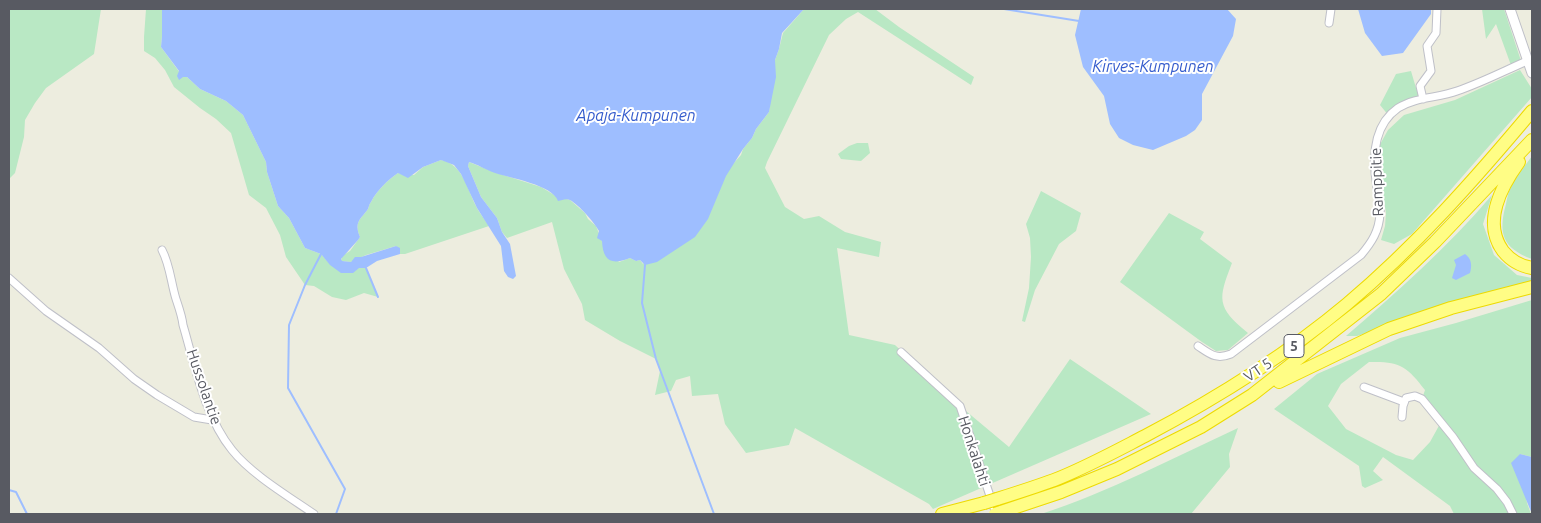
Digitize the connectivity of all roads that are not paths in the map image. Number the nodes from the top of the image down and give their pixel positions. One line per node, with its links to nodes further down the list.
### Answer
1 (1331, 9): 4 (street)
2 (1437, 9): 7 (street)
3 (1510, 9): 5 (street)
4 (1330, 23)
5 (1527, 61): 6 (street); 7 (street, Ramppitie)
6 (1532, 73)
7 (1424, 99): 14 (street, Ramppitie)
8 (1532, 111): 22 (highway, VT 5 / 5, bridge)
9 (1532, 141): 11 (highway); 17 (highway, VT 5 / 5)
10 (162, 250): 20 (street, Hussolantie)
11 (1532, 268)
12 (9, 278): 20 (street)
13 (1532, 287): 17 (highway)
14 (1198, 346)
15 (901, 352): 23 (street, Honkalahti)
16 (1364, 387): 18 (street)
17 (1252, 395): 23 (highway, VT 5 / 5)
18 (1404, 402): 19 (street); 24 (street)
19 (1402, 417)
20 (212, 420): 21 (street, Hussolantie)
21 (314, 514)
22 (942, 514)
23 (997, 514)
24 (1513, 514)

